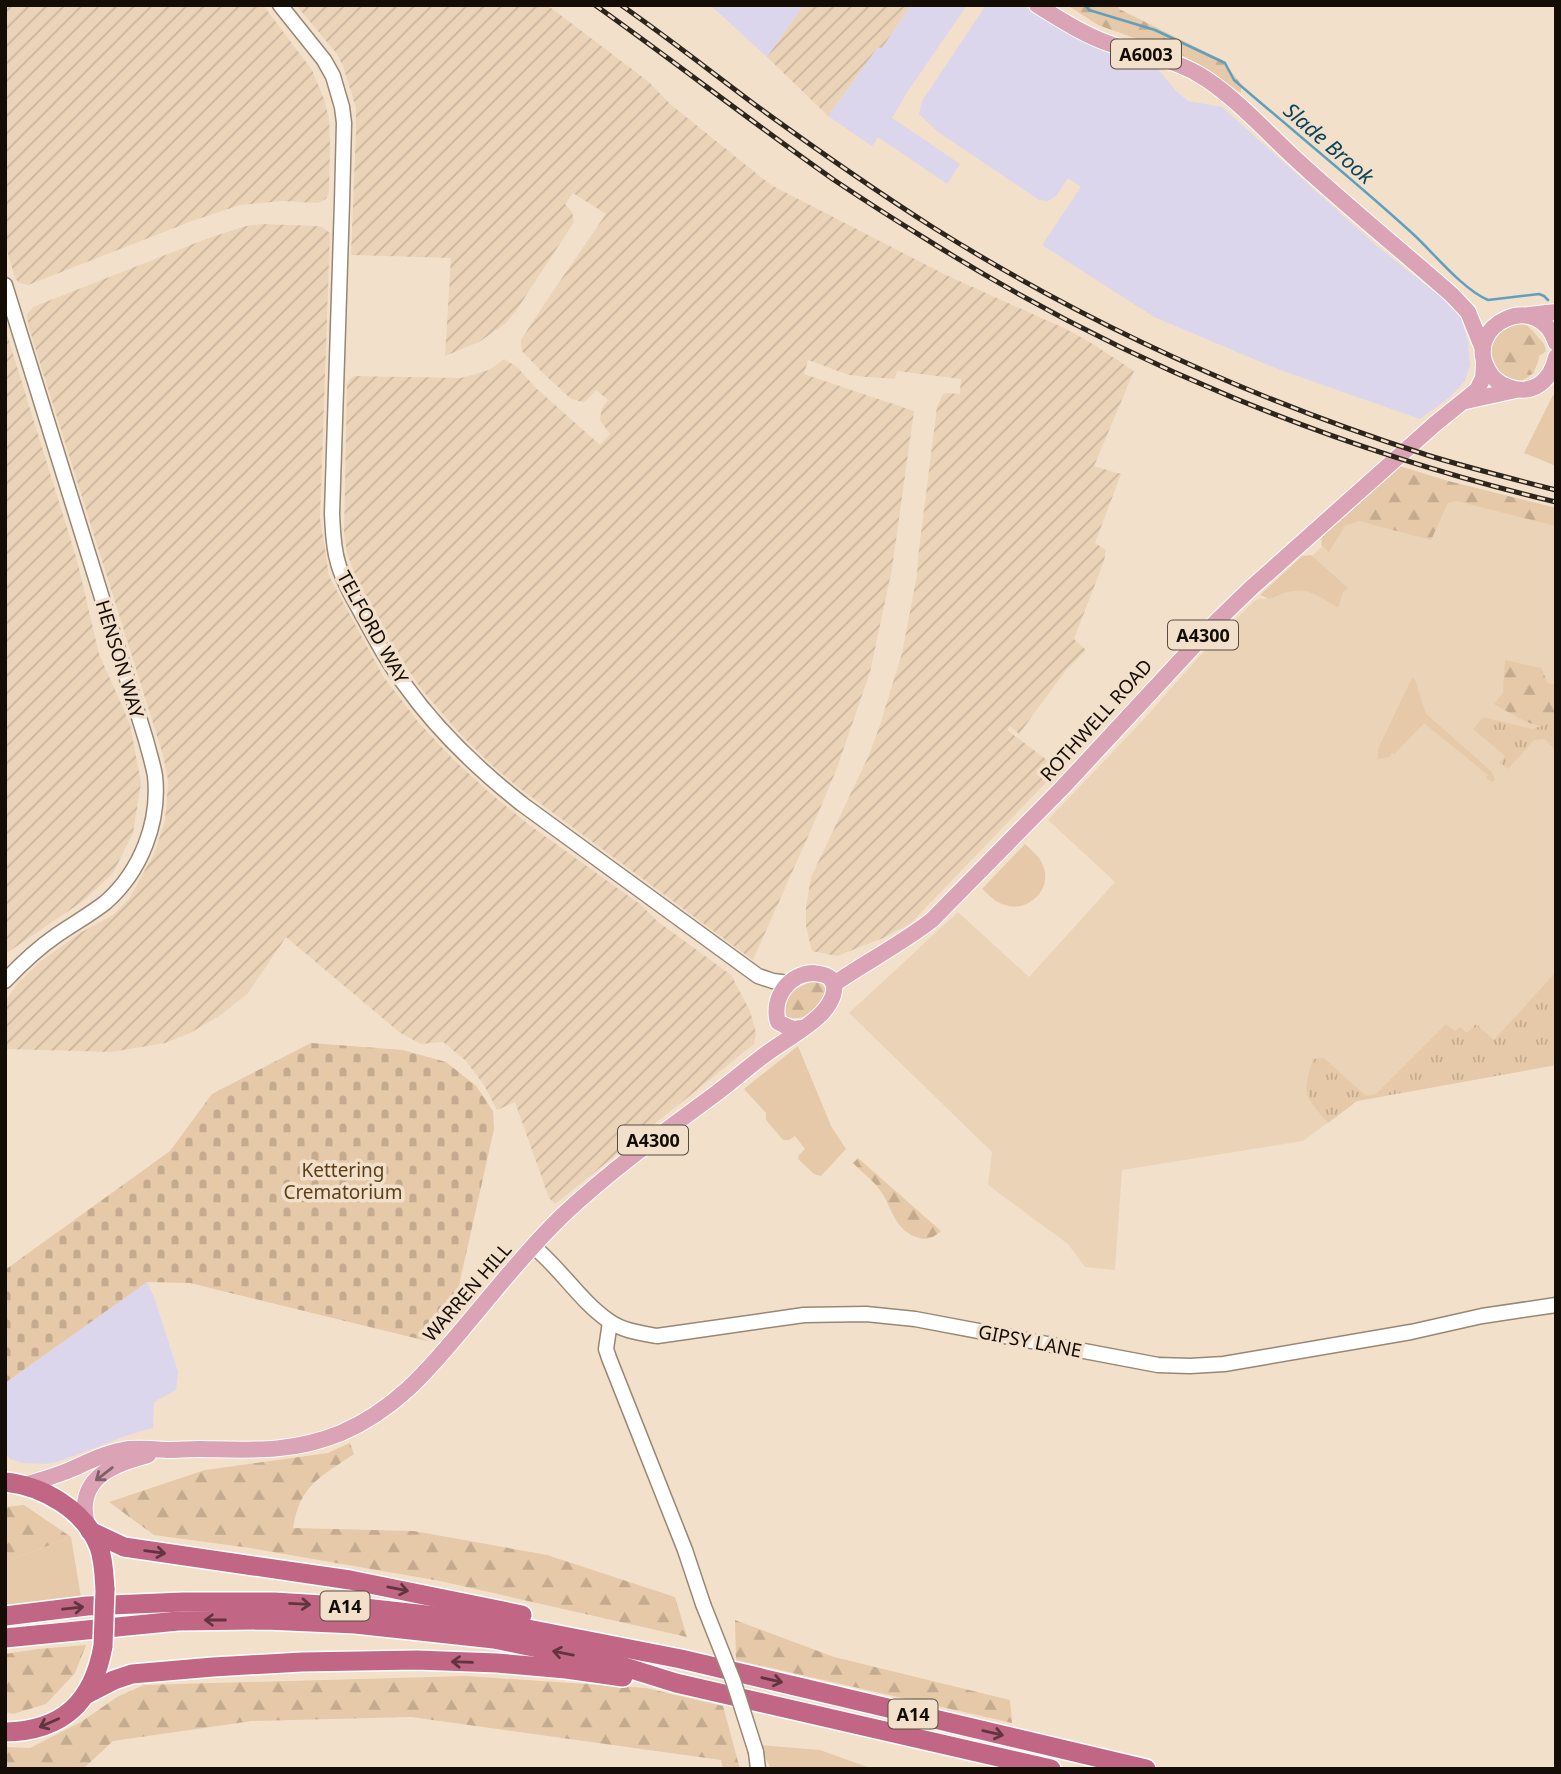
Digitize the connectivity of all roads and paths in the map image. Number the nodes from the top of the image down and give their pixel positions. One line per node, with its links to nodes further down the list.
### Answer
1 (280, 5): 13 (street, TELFORD WAY)
2 (1037, 5): 4 (main road, A6003)
3 (5, 285): 15 (street, HENSON WAY)
4 (1468, 312): 6 (main road); 8 (main road, A6003)
5 (1556, 313): 6 (main road)
6 (1516, 316): 7 (main road); 8 (main road, ROTHWELL ROAD)
7 (1555, 338)
8 (1484, 356): 11 (main road); 12 (main road, ROTHWELL ROAD / A4300)
9 (1556, 357): 11 (main road)
10 (1556, 387): 11 (main road, ROTHWELL ROAD)
11 (1526, 388): 12 (main road, ROTHWELL ROAD / A4300)
12 (1463, 402): 14 (main road, ROTHWELL ROAD / A4300)
13 (758, 976): 16 (street, TELFORD WAY); 17 (street, TELFORD WAY)
14 (828, 979): 16 (main road, A4300); 19 (main road, A4300)
15 (5, 981)
16 (789, 983): 17 (main road)
17 (776, 1002): 18 (main road)
18 (778, 1022): 19 (main road); 20 (main road, WARREN HILL / A4300)
19 (802, 1028): 20 (main road, WARREN HILL / A4300)
20 (756, 1060): 21 (main road, WARREN HILL / A4300)
21 (534, 1247): 23 (street, GIPSY LANE); 24 (main road, WARREN HILL / A4300)
22 (1556, 1305): 23 (street, GIPSY LANE)
23 (610, 1322): 33 (street, bridge)
24 (167, 1450): 25 (main road, WARREN HILL / A4300); 26 (main road, WARREN HILL / A4300, one-way to 26)
25 (12, 1481): 26 (highway)
26 (89, 1528): 29 (highway, one-way to 29); 31 (highway, bridge)
27 (5, 1616): 29 (highway, A14, one-way to 29)
28 (5, 1638): 30 (highway, A14, one-way to 28)
29 (681, 1659): 35 (highway, A14, one-way to 35)
30 (676, 1683): 31 (highway, one-way to 31); 34 (highway, A14)
31 (85, 1695): 32 (highway, one-way to 32)
32 (5, 1732)
33 (758, 1769)
34 (1051, 1769)
35 (1146, 1769)

